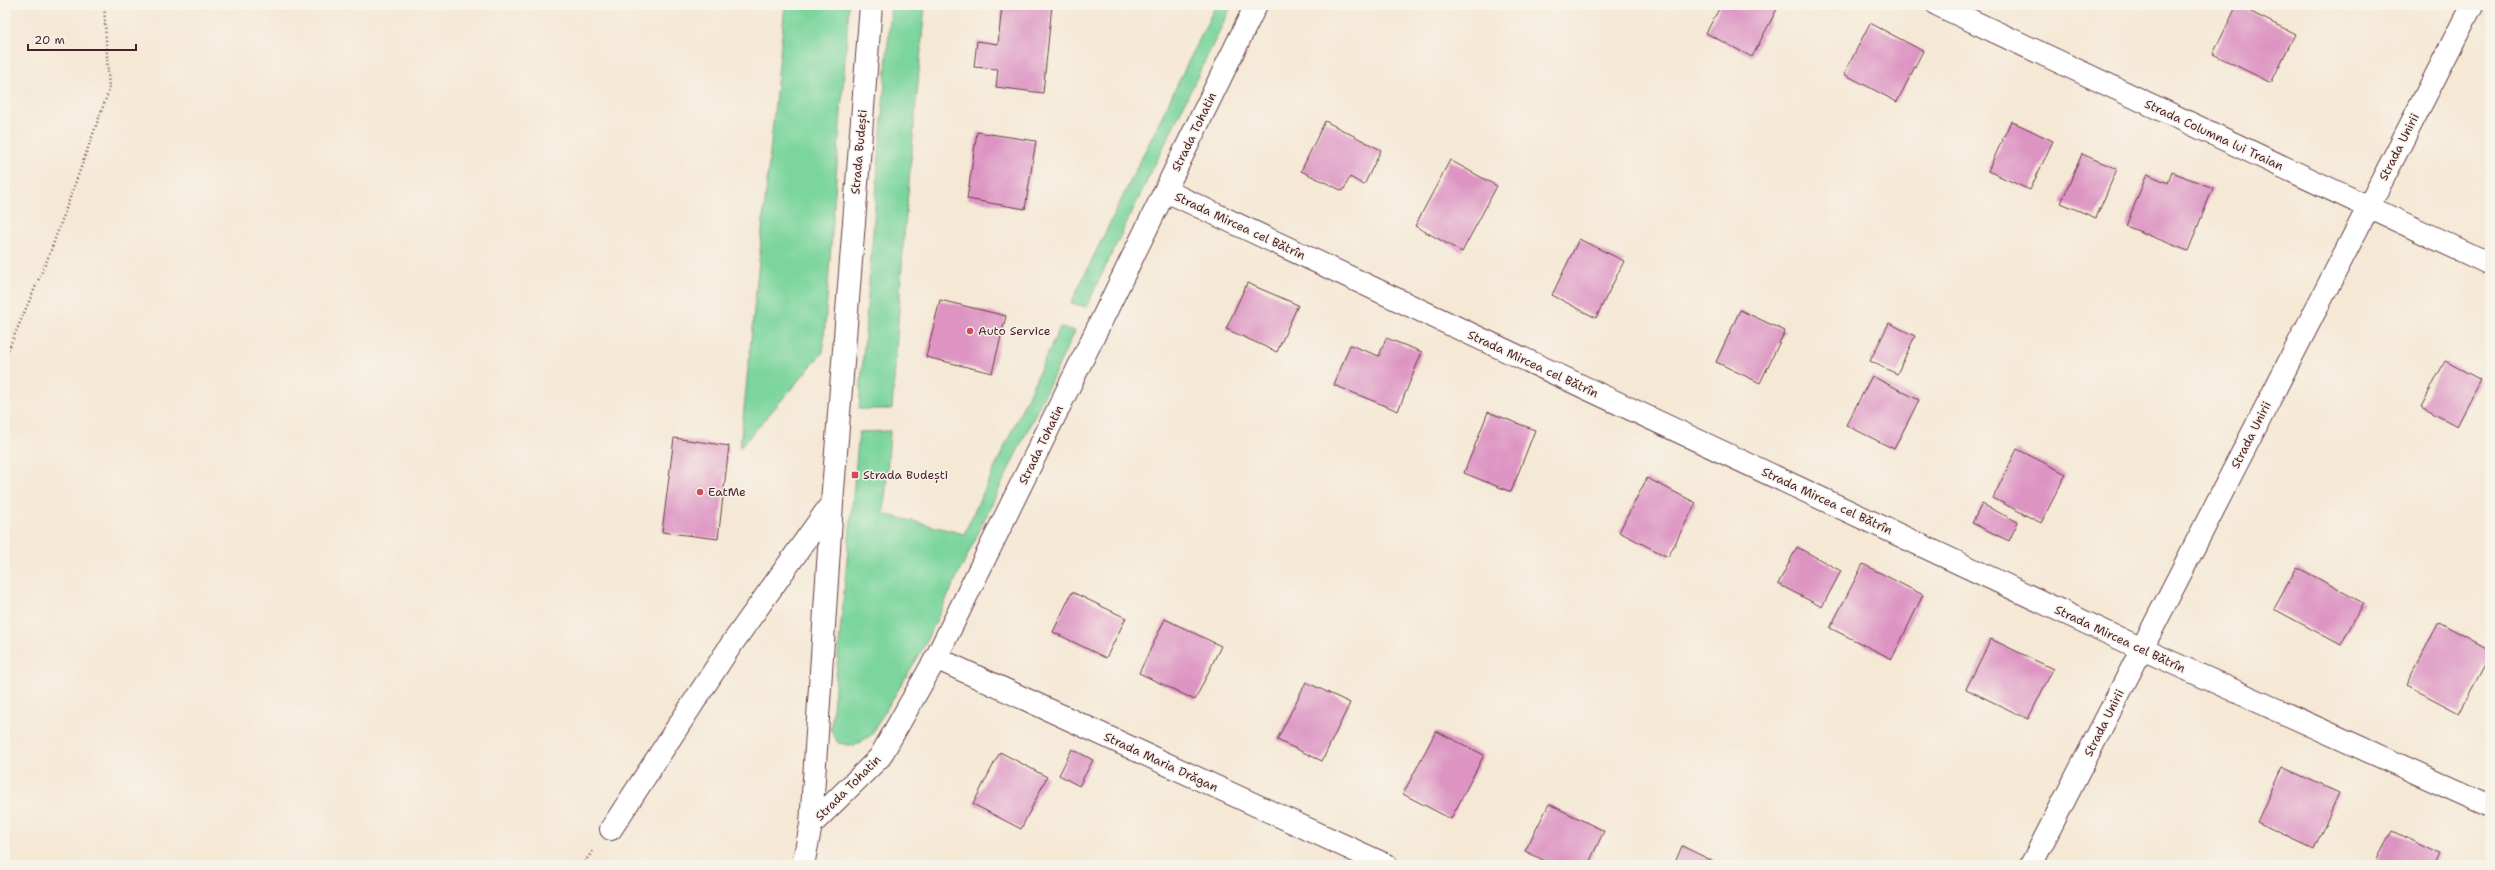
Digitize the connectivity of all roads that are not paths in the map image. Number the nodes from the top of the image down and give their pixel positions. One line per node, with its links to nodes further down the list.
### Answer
1 (871, 5): 8 (street, Strada Budești)
2 (1256, 5): 5 (street, Strada Tohatin)
3 (1938, 5): 6 (street, Strada Columna lui Traian)
4 (2472, 5): 6 (street, Strada Unirii)
5 (1166, 191): 9 (street, Strada Mircea cel Bătrîn); 10 (street, Strada Tohatin)
6 (2368, 208): 7 (street, Strada Columna lui Traian); 9 (street, Strada Unirii)
7 (2490, 264)
8 (832, 503): 12 (street, Strada Budești); 13 (street)
9 (2142, 649): 11 (street, Strada Mircea cel Bătrîn); 16 (street, Strada Unirii)
10 (936, 658): 12 (street, Strada Tohatin); 15 (street, Strada Maria Drăgan)
11 (2490, 806)
12 (811, 825): 14 (street, Strada Tohatin)
13 (611, 829)
14 (803, 865)
15 (1386, 865)
16 (2031, 865)

